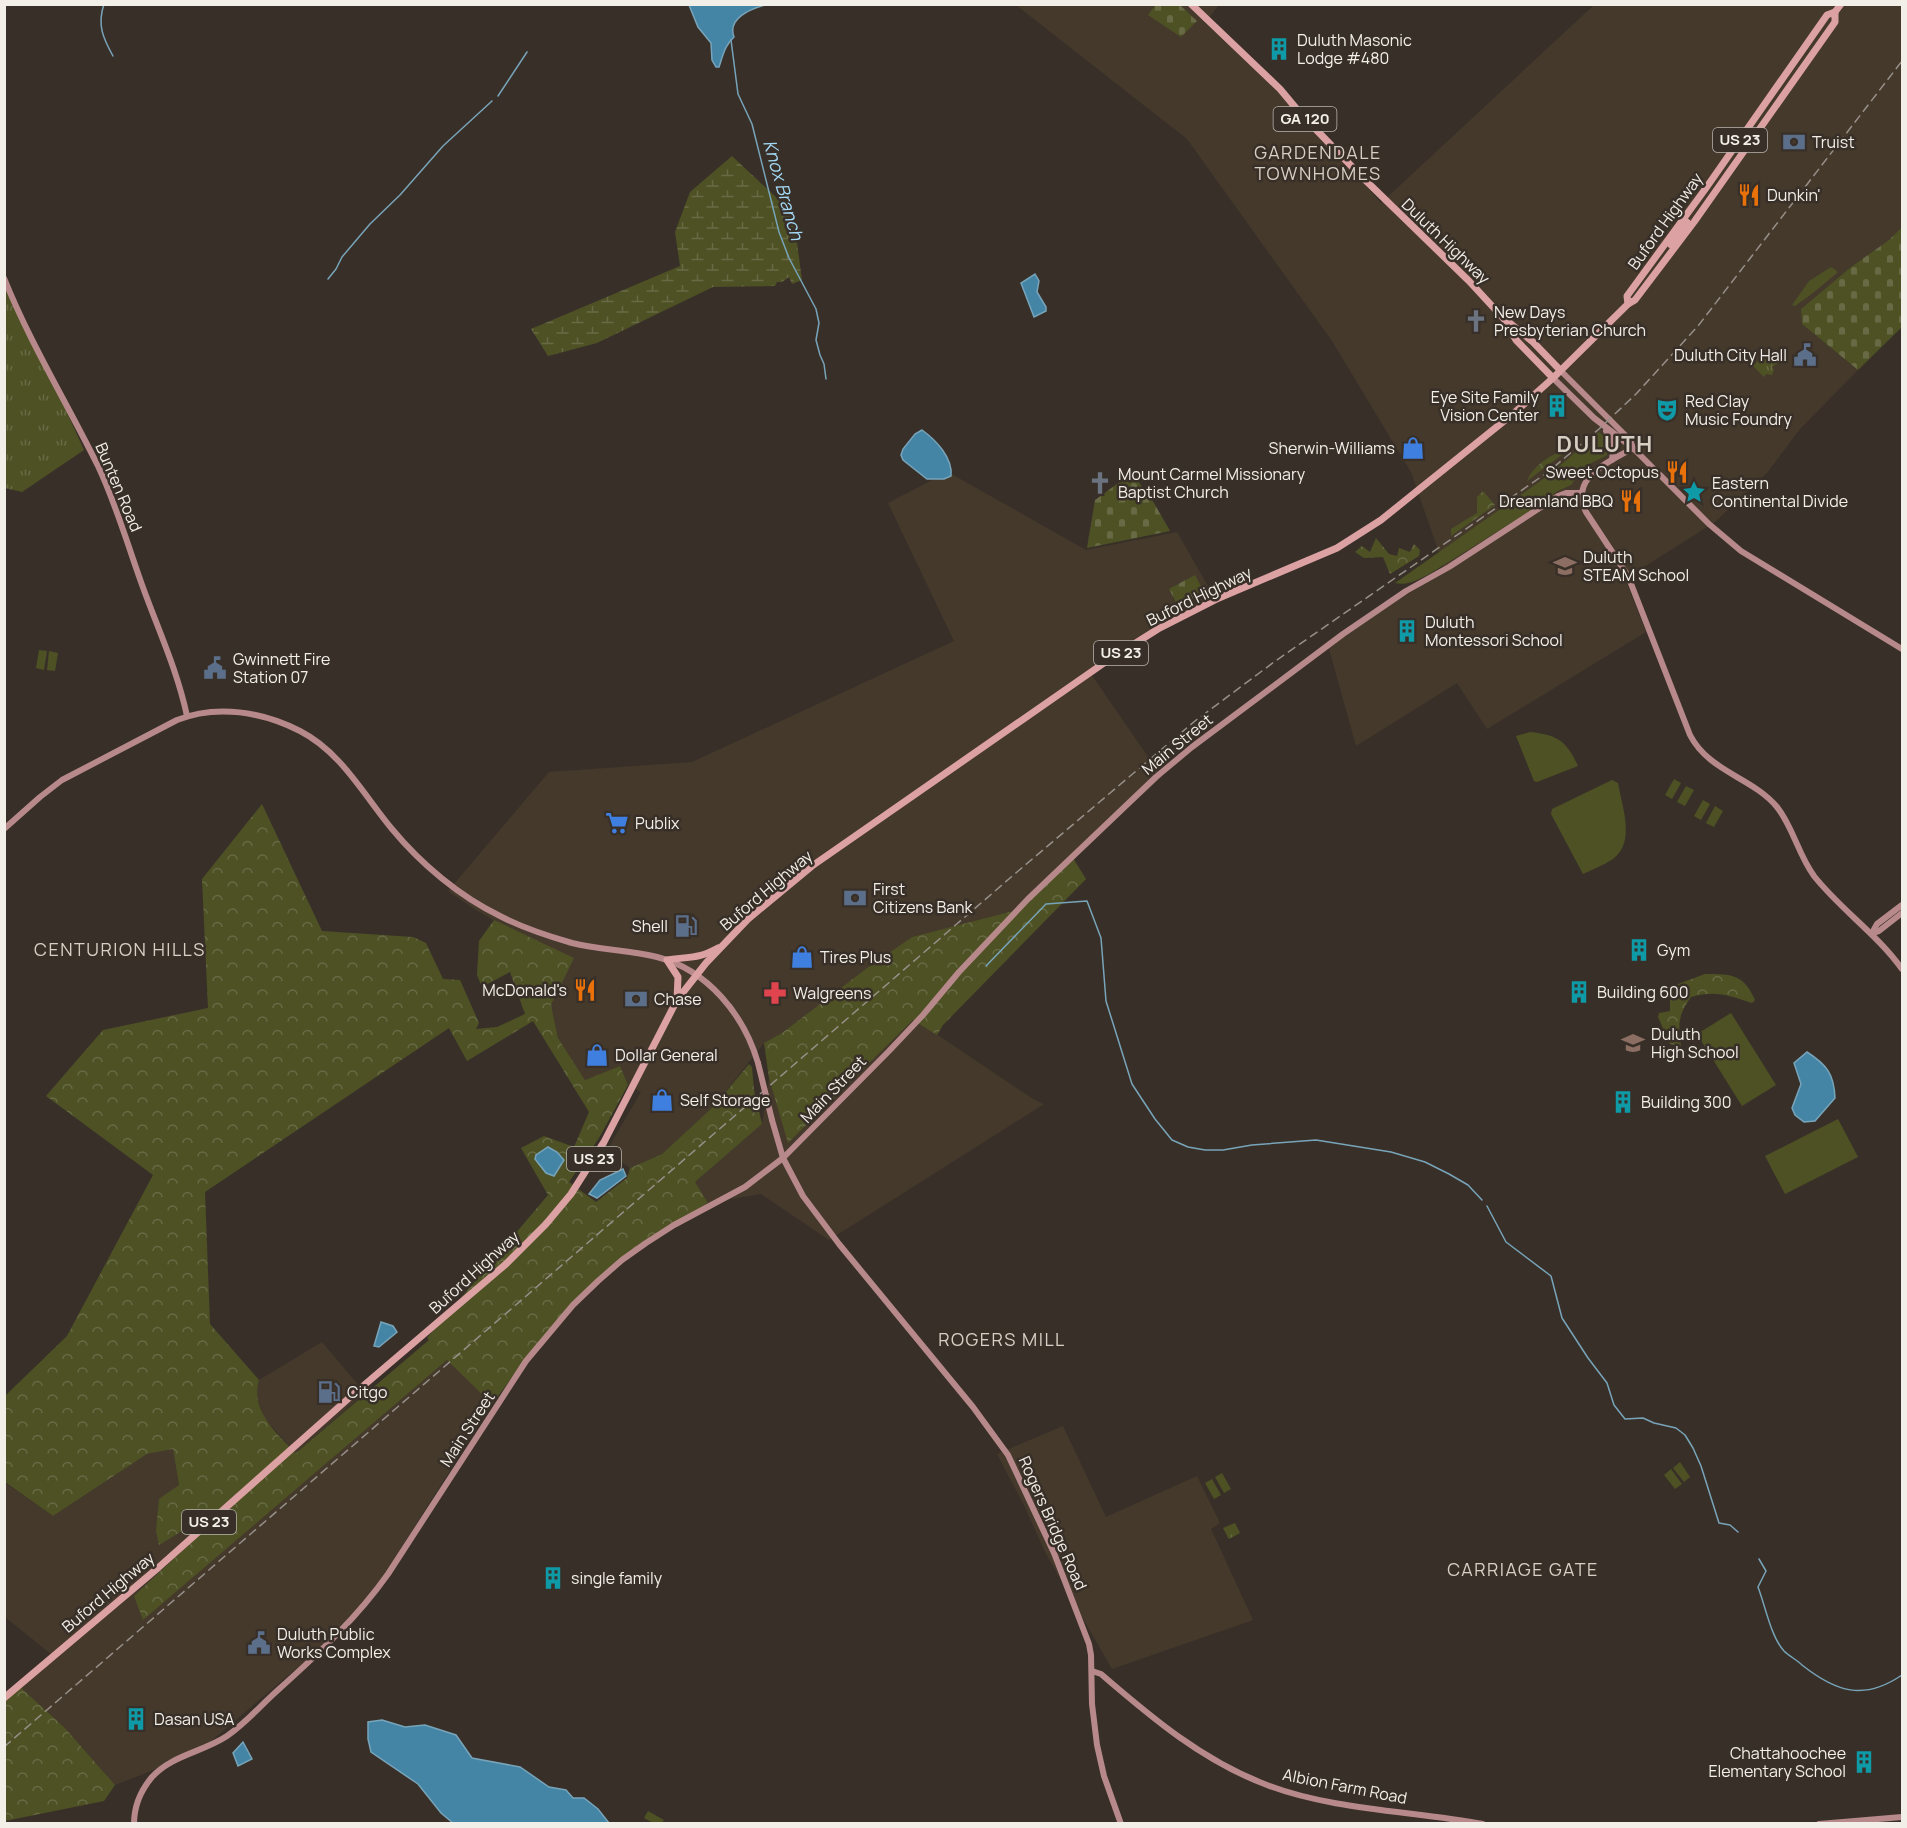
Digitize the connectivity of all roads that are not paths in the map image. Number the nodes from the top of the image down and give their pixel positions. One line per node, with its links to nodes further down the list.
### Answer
1 (1191, 4): 14 (main road, Duluth Highway / GA 120)
2 (1841, 4): 3 (main road, Buford Highway / US 23)
3 (1835, 12): 4 (main road, Buford Highway / US 23); 5 (main road, Buford Highway / US 23)
4 (1780, 82): 5 (main road); 6 (main road, Buford Highway / US 23)
5 (1777, 103): 7 (main road, Buford Highway / US 23)
6 (1742, 137): 7 (main road); 8 (main road, Buford Highway / US 23)
7 (1730, 170): 10 (main road, Buford Highway / US 23)
8 (1690, 211): 9 (main road, Buford Highway / US 23); 10 (main road)
9 (1666, 243): 12 (main road); 13 (main road, Buford Highway / US 23)
10 (1672, 252): 12 (main road, Buford Highway / US 23)
11 (4, 278): 22 (street, Bunten Road)
12 (1646, 285): 13 (main road, Buford Highway / US 23)
13 (1628, 304): 15 (main road, Buford Highway / US 23)
14 (1504, 319): 15 (main road, Duluth Highway / GA 120); 16 (main road, Duluth Highway / GA 120)
15 (1560, 370): 16 (main road, Buford Highway / US 23); 18 (street)
16 (1553, 378): 17 (street); 27 (main road, Buford Highway / US 23)
17 (1603, 426): 18 (street); 19 (street)
18 (1633, 448): 19 (street); 21 (street)
19 (1612, 461): 20 (street)
20 (1581, 493): 26 (street); 32 (street, Main Street)
21 (1902, 649)
22 (187, 716): 23 (street, Rogers Bridge Road); 28 (street, Rogers Bridge Road)
23 (4, 829)
24 (1902, 905): 26 (street)
25 (1902, 913): 26 (street)
26 (1872, 933): 29 (street)
27 (722, 946): 28 (main road); 30 (main road, Buford Highway / US 23)
28 (667, 960): 30 (street, Rogers Bridge Road); 31 (main road)
29 (1902, 969)
30 (698, 975): 31 (main road, Buford Highway / US 23); 32 (street, Rogers Bridge Road, bridge)
31 (677, 1000): 34 (main road, Buford Highway / US 23)
32 (783, 1158): 33 (street, Rogers Bridge Road); 36 (street, Main Street)
33 (1092, 1671): 37 (street, Rogers Bridge Road); 38 (street, Albion Farm Road)
34 (4, 1698)
35 (1902, 1817): 39 (street)
36 (134, 1824)
37 (1121, 1824)
38 (1483, 1824)
39 (1819, 1824)

